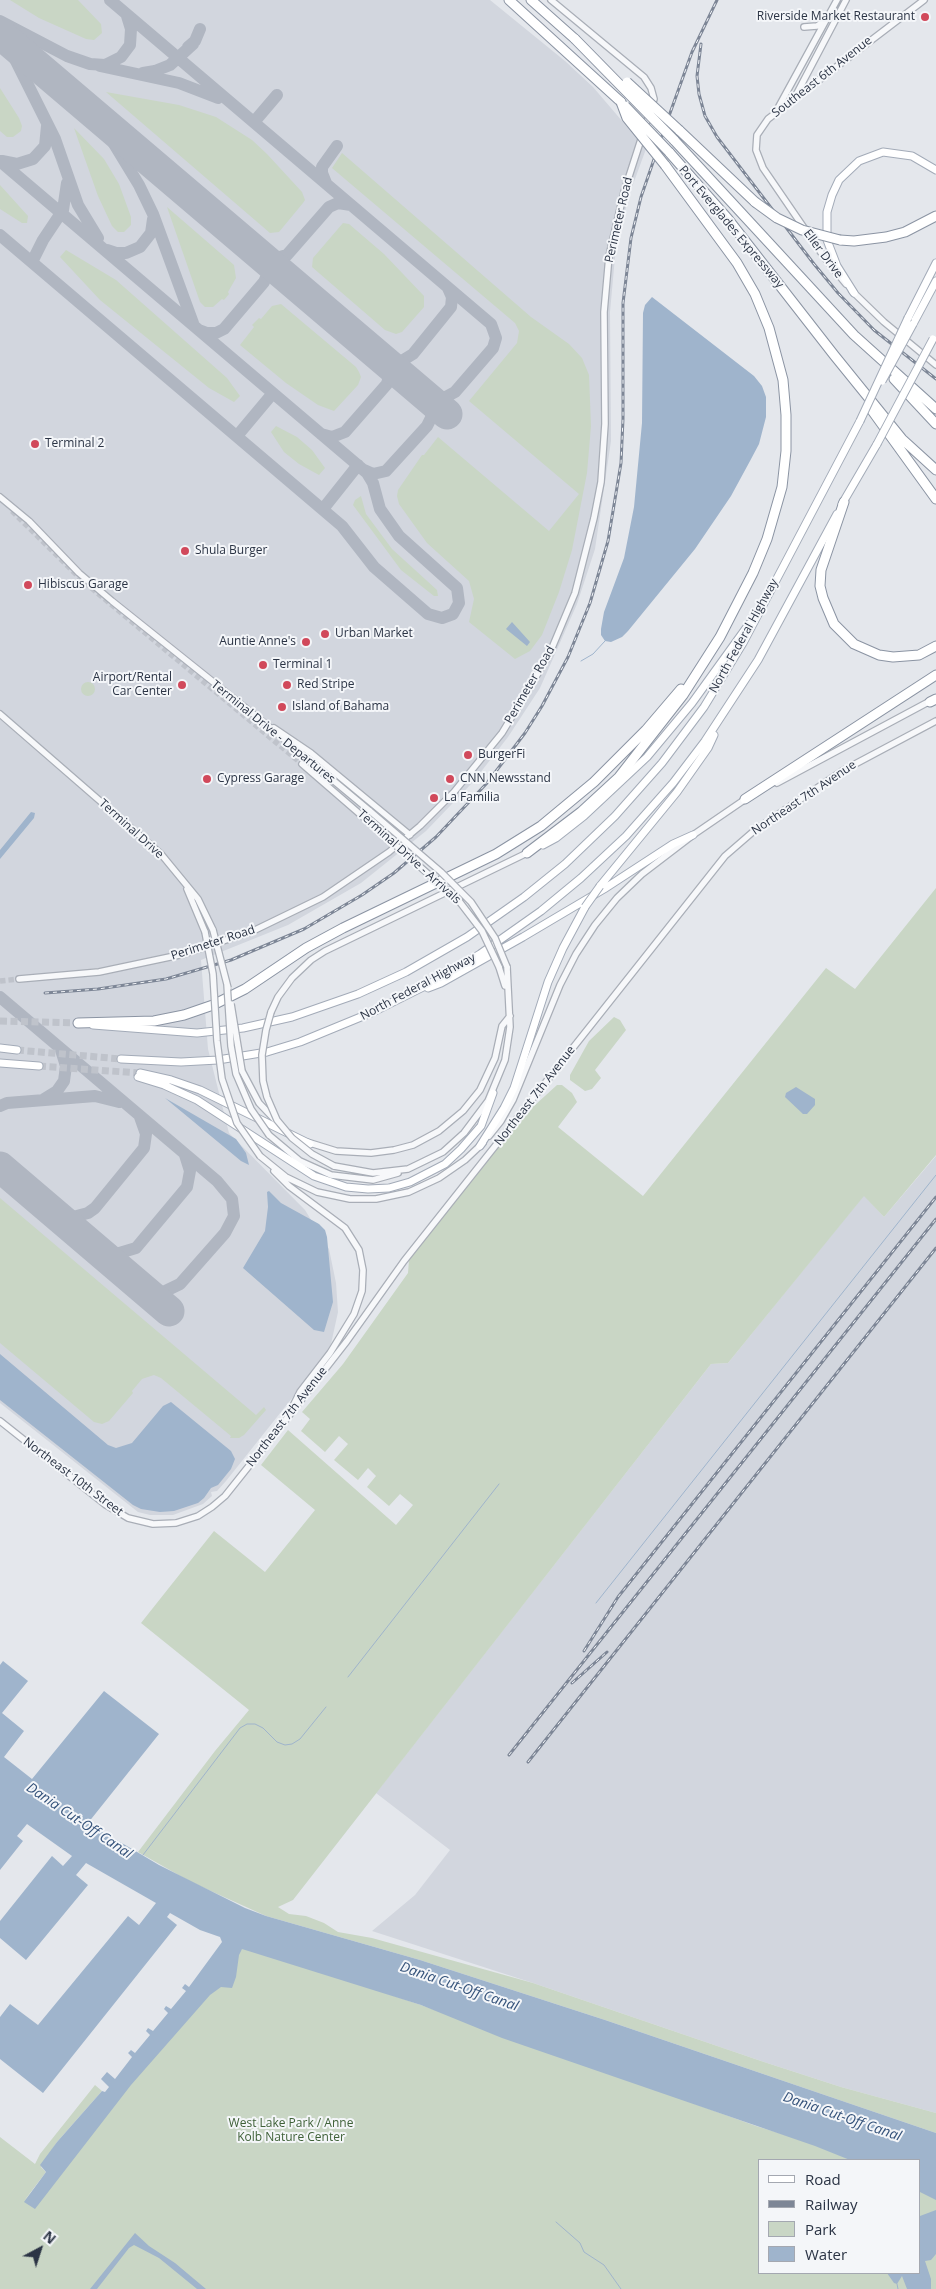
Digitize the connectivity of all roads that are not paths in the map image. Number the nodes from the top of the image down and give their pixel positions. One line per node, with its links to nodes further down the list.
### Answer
1 (509, 0): 11 (highway, Port Everglades Expressway)
2 (531, 0): 9 (highway, Port Everglades Expressway)
3 (550, 0): 44 (street, Perimeter Road)
4 (837, 0): 7 (street)
5 (846, 0): 10 (street)
6 (924, 0): 10 (street, Southeast 6th Avenue)
7 (826, 19): 8 (street); 12 (street)
8 (804, 27)
9 (575, 39): 15 (highway, bridge); 20 (highway, Port Everglades Expressway, bridge)
10 (795, 97): 12 (street, Southeast 6th Avenue)
11 (621, 102): 22 (highway, Port Everglades Expressway, bridge); 32 (highway, bridge)
12 (776, 112): 13 (street, Southeast 6th Avenue)
13 (768, 119): 18 (street, Eller Drive)
14 (936, 170): 18 (main road)
15 (936, 216)
16 (936, 263): 19 (main road)
17 (936, 281): 19 (main road, North Federal Highway)
18 (854, 293): 23 (street, Eller Drive)
19 (910, 321): 30 (main road, North Federal Highway, bridge)
20 (854, 334): 24 (highway, Port Everglades Expressway); 25 (highway)
21 (935, 336): 29 (main road, North Federal Highway, bridge)
22 (834, 355): 26 (highway, Port Everglades Expressway); 28 (highway)
23 (936, 365)
24 (936, 409)
25 (936, 424)
26 (936, 470)
27 (0, 497): 38 (street, Terminal Drive - Departures)
28 (936, 499)
29 (844, 502): 31 (highway); 35 (main road, North Federal Highway)
30 (759, 610): 45 (main road); 52 (main road, North Federal Highway)
31 (936, 646)
32 (711, 652): 45 (highway); 52 (highway)
33 (936, 675): 42 (highway)
34 (934, 699): 42 (street)
35 (726, 712): 50 (main road, North Federal Highway); 60 (main road, bridge)
36 (0, 714): 40 (street)
37 (0, 718): 40 (street)
38 (262, 721): 44 (street); 49 (street, Terminal Drive - Departures, bridge)
39 (936, 721): 63 (street, Northeast 7th Avenue)
40 (12, 725): 46 (street, Terminal Drive)
41 (302, 764): 49 (street, Terminal Drive - Arrivals, bridge)
42 (745, 799): 43 (street)
43 (693, 834): 50 (main road); 60 (street)
44 (410, 835): 47 (street, Perimeter Road)
45 (527, 853): 62 (street, bridge)
46 (180, 879): 48 (street, Terminal Drive, bridge); 61 (street, bridge)
47 (19, 979)
48 (227, 984): 59 (street, bridge); 62 (street, bridge)
49 (507, 992): 51 (street)
50 (407, 996): 55 (main road, North Federal Highway)
51 (510, 1016): 58 (street); 59 (street)
52 (78, 1023)
53 (0, 1048): 54 (main road)
54 (17, 1050)
55 (121, 1058)
56 (0, 1063): 57 (main road)
57 (39, 1066)
58 (492, 1093): 59 (main road); 62 (street)
59 (310, 1144)
60 (480, 1146): 61 (street)
61 (267, 1162): 63 (street)
62 (408, 1169)
63 (287, 1417): 65 (street, Northeast 7th Avenue)
64 (0, 1421): 65 (street, Northeast 10th Street)
65 (180, 1522)

